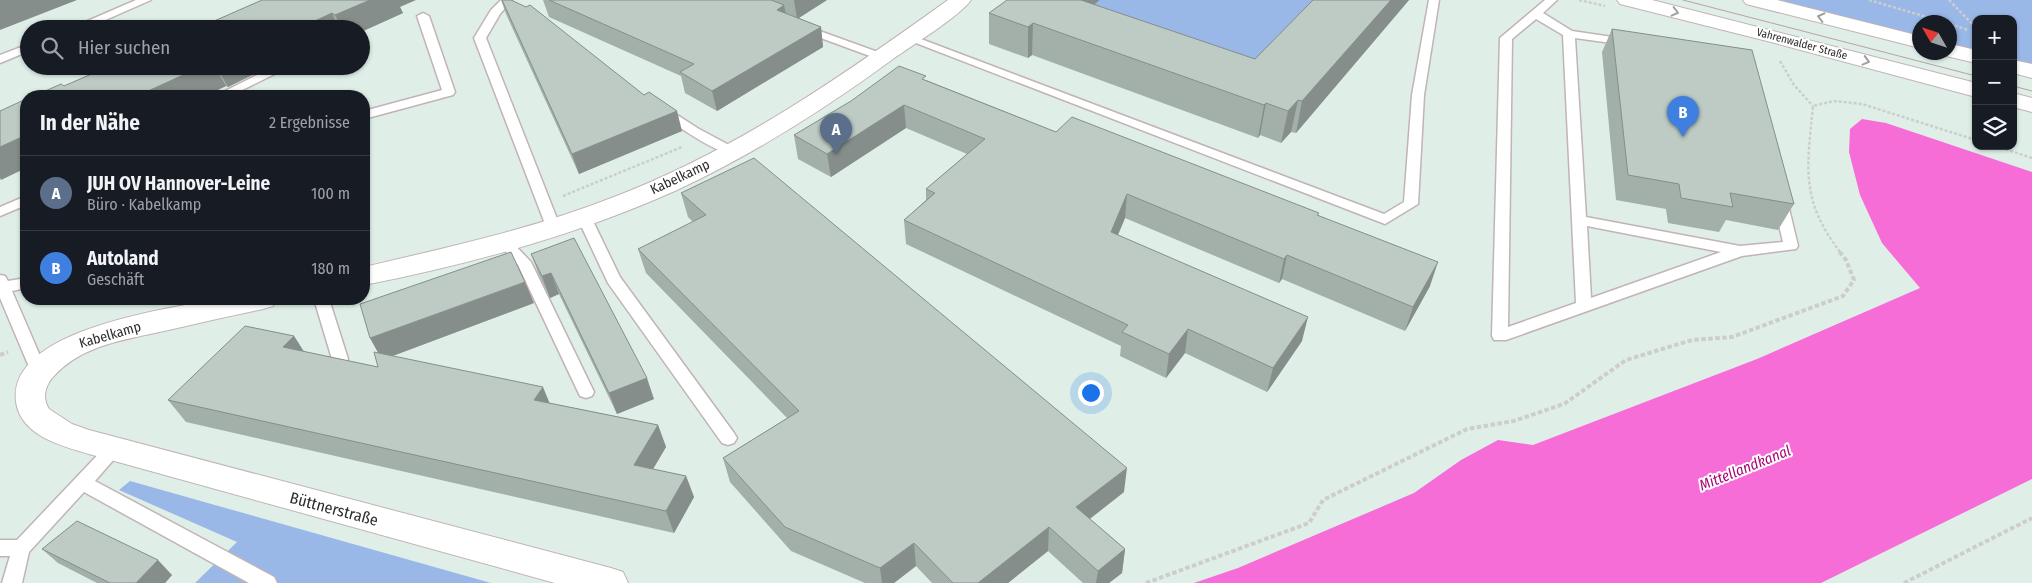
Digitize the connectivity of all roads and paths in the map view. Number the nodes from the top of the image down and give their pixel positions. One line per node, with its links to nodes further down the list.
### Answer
1 (146, 0): 13 (lane)
2 (507, 0): 45 (lane)
3 (961, 0): 19 (street, Kabelkamp)
4 (1434, 0): 19 (lane)
5 (1552, 0): 10 (lane)
6 (1627, 0): 31 (street, Vahrenwalder Straße, one-way to 31)
7 (1753, 0): 20 (street, one-way to 7)
8 (1869, 0): 11 (path)
9 (1949, 0): 15 (path)
10 (1536, 14): 18 (lane); 57 (lane)
11 (1920, 15)
12 (423, 16): 37 (lane)
13 (97, 20)
14 (788, 22): 25 (lane)
15 (1972, 24)
16 (1957, 26): 17 (path)
17 (1972, 32)
18 (1569, 34): 21 (lane); 48 (lane)
19 (909, 38): 25 (street, Kabelkamp)
20 (1912, 40)
21 (1636, 43)
22 (20, 51): 27 (lane)
23 (1957, 52): 26 (street)
24 (1778, 55): 36 (path)
25 (882, 56): 41 (street, Kabelkamp)
26 (1972, 56)
27 (0, 59)
28 (2017, 67): 29 (street)
29 (2032, 71)
30 (266, 75): 32 (lane)
31 (1972, 89)
32 (234, 90)
33 (2017, 101): 35 (street)
34 (654, 104): 38 (lane)
35 (2032, 105)
36 (1813, 106): 39 (path); 71 (path)
37 (370, 112)
38 (704, 136): 41 (lane); 45 (path)
39 (1972, 139)
40 (2008, 150): 42 (path)
41 (735, 152): 47 (street, Kabelkamp)
42 (2032, 158)
43 (1777, 189): 51 (lane)
44 (20, 203): 46 (lane)
45 (544, 203): 49 (lane)
46 (0, 212)
47 (584, 217): 49 (street, Kabelkamp); 62 (lane)
48 (1579, 220): 51 (lane); 57 (lane)
49 (554, 229): 50 (street, Kabelkamp)
50 (504, 242): 52 (street, Kabelkamp); 60 (lane)
51 (1740, 251): 57 (lane)
52 (370, 275)
53 (20, 283): 54 (lane)
54 (1, 284): 59 (lane)
55 (236, 305): 59 (street, Kabelkamp)
56 (323, 305): 58 (lane)
57 (1584, 306)
58 (340, 359)
59 (47, 365): 61 (street, Kabelkamp)
60 (586, 392)
61 (58, 432): 63 (street, Büttnerstraße)
62 (728, 438)
63 (114, 449): 64 (lane); 70 (street, Büttnerstraße)
64 (82, 482): 67 (lane); 69 (lane)
65 (2032, 518): 72 (path)
66 (0, 548): 67 (lane)
67 (21, 548): 68 (lane)
68 (12, 583)
69 (267, 583)
70 (611, 583)
71 (1146, 583)
72 (1904, 583)

